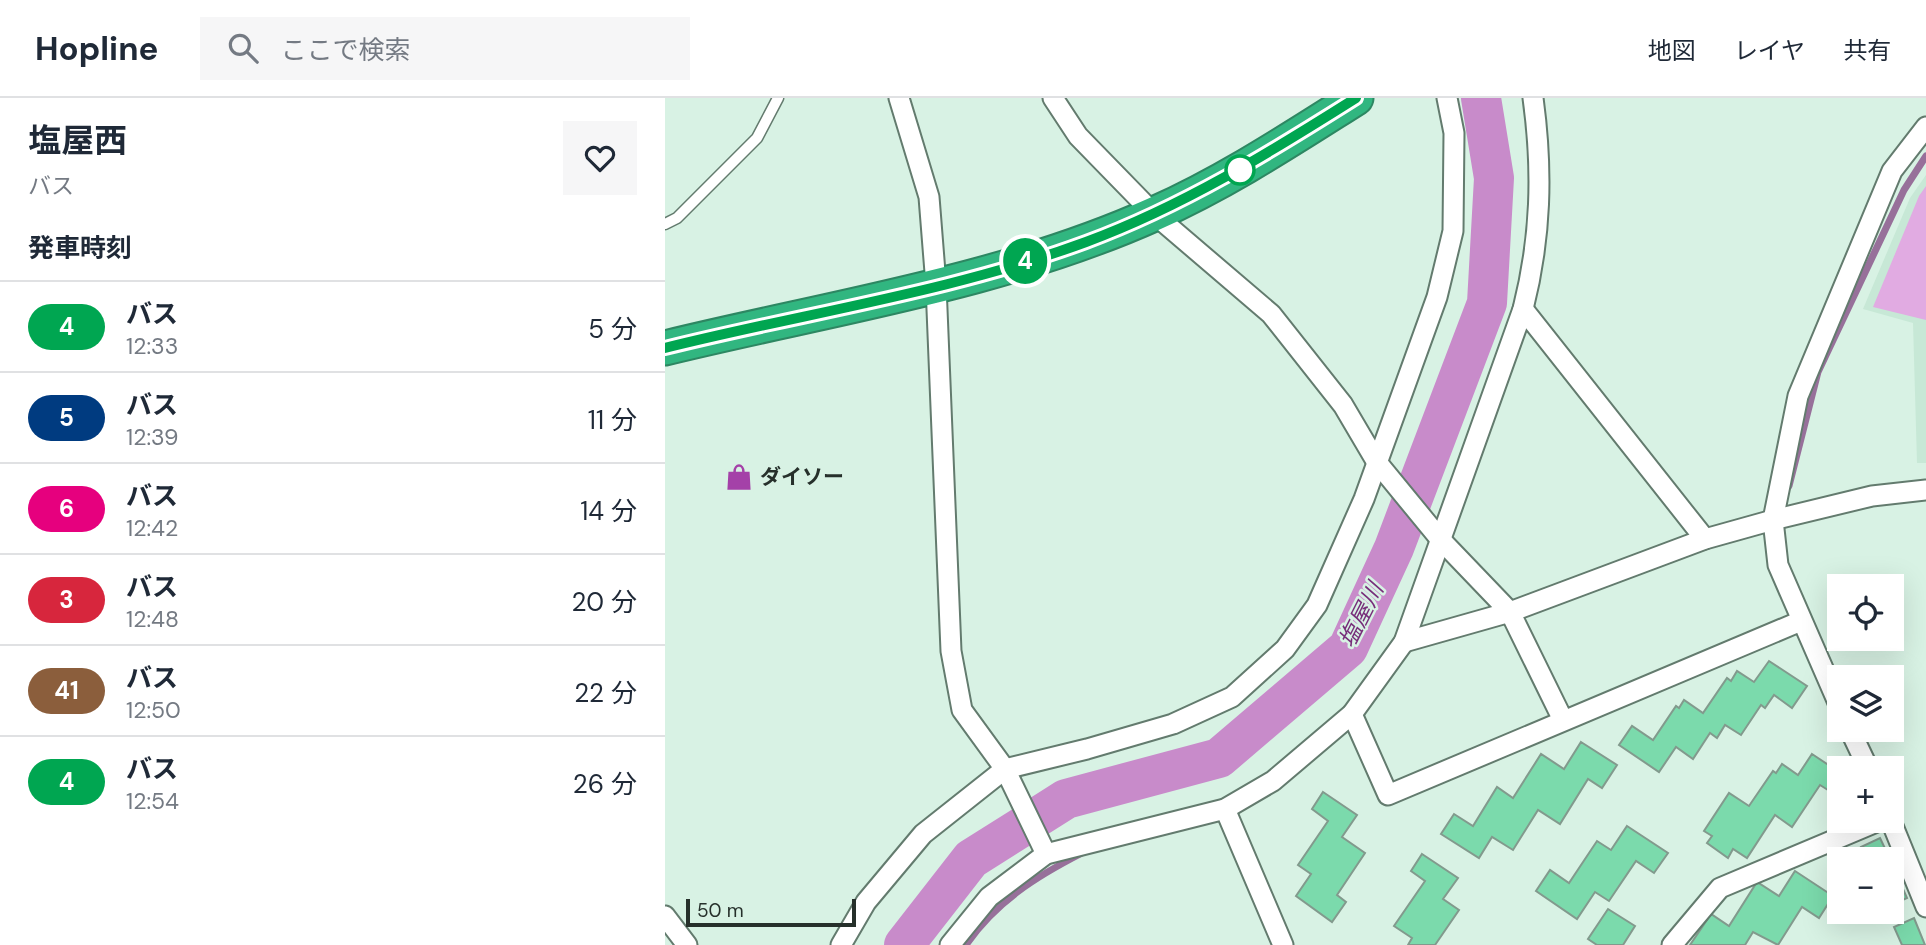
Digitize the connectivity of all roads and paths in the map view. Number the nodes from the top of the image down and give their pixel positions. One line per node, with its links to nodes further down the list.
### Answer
1 (778, 98): 9 (lane)
2 (899, 98): 10 (street)
3 (1053, 98): 8 (street)
4 (1356, 98): 8 (highway)
5 (1447, 98): 13 (street)
6 (1533, 98): 11 (street)
7 (1926, 127): 15 (street)
8 (1154, 214): 10 (highway); 13 (street)
9 (665, 224)
10 (936, 285): 12 (highway); 24 (street)
11 (1524, 309): 16 (street); 17 (street)
12 (665, 348)
13 (1376, 461): 16 (street); 24 (street)
14 (1926, 490): 15 (street)
15 (1773, 520): 17 (street); 19 (street)
16 (1440, 539): 18 (street); 20 (street)
17 (1705, 540): 18 (street)
18 (1510, 612): 20 (street); 23 (street)
19 (1801, 621): 21 (street); 23 (street)
20 (1404, 642): 22 (street)
21 (1827, 678)
22 (1352, 714): 23 (street); 25 (street)
23 (1563, 720)
24 (1005, 769): 28 (street); 32 (street)
25 (1225, 809): 28 (street); 34 (street)
26 (1851, 833): 35 (street)
27 (1896, 833): 29 (street)
28 (1046, 854): 33 (street)
29 (1926, 907)
30 (665, 916): 31 (street)
31 (687, 945)
32 (841, 945)
33 (950, 945)
34 (1283, 945)
35 (1672, 945)

